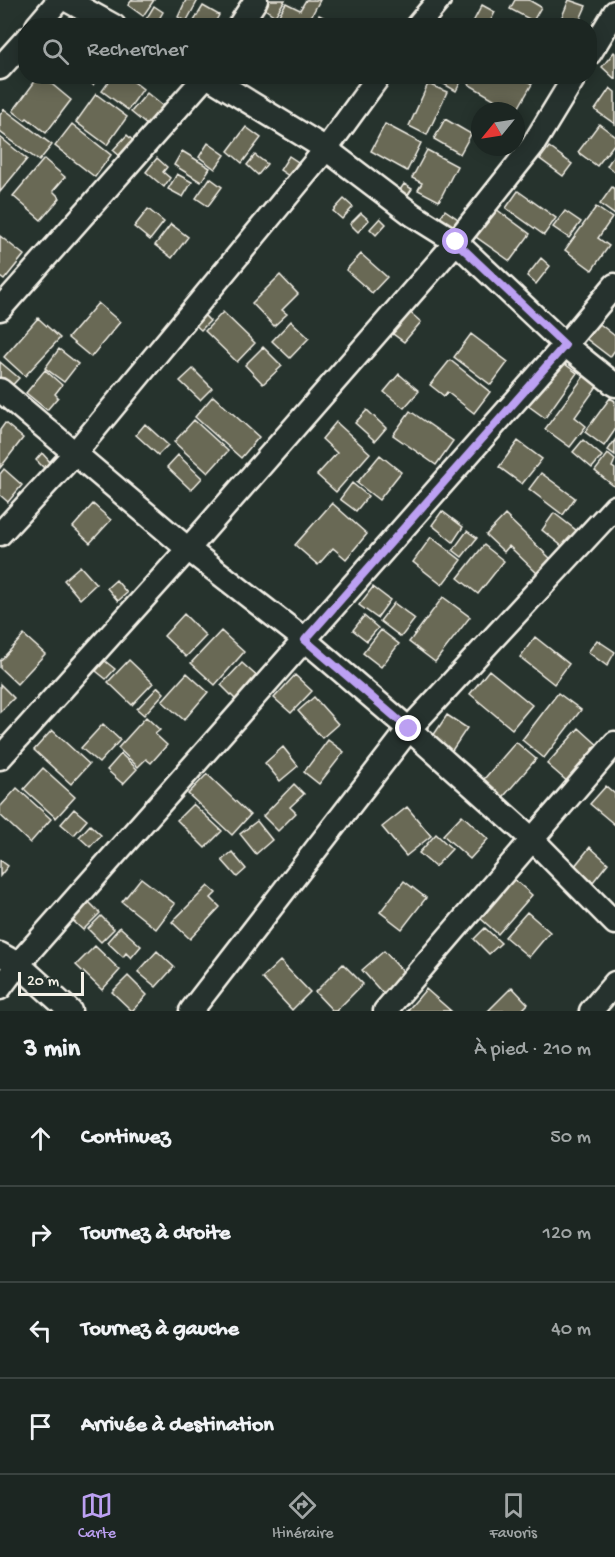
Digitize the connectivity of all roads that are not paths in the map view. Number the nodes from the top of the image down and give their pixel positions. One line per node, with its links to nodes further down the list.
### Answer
1 (59, 0): 6 (street)
2 (67, 0): 7 (street)
3 (256, 0): 8 (street)
4 (439, 0): 9 (street)
5 (615, 12): 10 (street)
6 (44, 18)
7 (100, 18)
8 (244, 18)
9 (424, 18)
10 (597, 42)
11 (18, 48): 12 (street)
12 (0, 68)
13 (200, 84): 20 (street)
14 (220, 84): 17 (street)
15 (373, 84): 17 (street)
16 (570, 84): 18 (street)
17 (326, 149): 18 (street); 24 (street)
18 (456, 242): 21 (street); 27 (street)
19 (615, 285): 21 (street)
20 (0, 309)
21 (565, 345): 22 (street); 28 (street)
22 (615, 385)
23 (0, 390): 24 (street)
24 (75, 453): 26 (street); 27 (street)
25 (615, 507): 29 (street)
26 (0, 534)
27 (188, 549): 28 (street); 31 (street)
28 (305, 640): 29 (street); 34 (street)
29 (409, 729): 32 (street); 38 (street)
30 (615, 743): 32 (street)
31 (0, 758)
32 (533, 840): 33 (street); 39 (street)
33 (615, 923)
34 (9, 959): 36 (street); 37 (street)
35 (615, 983): 40 (street)
36 (0, 988)
37 (70, 1011)
38 (191, 1011)
39 (385, 1011)
40 (591, 1011)

